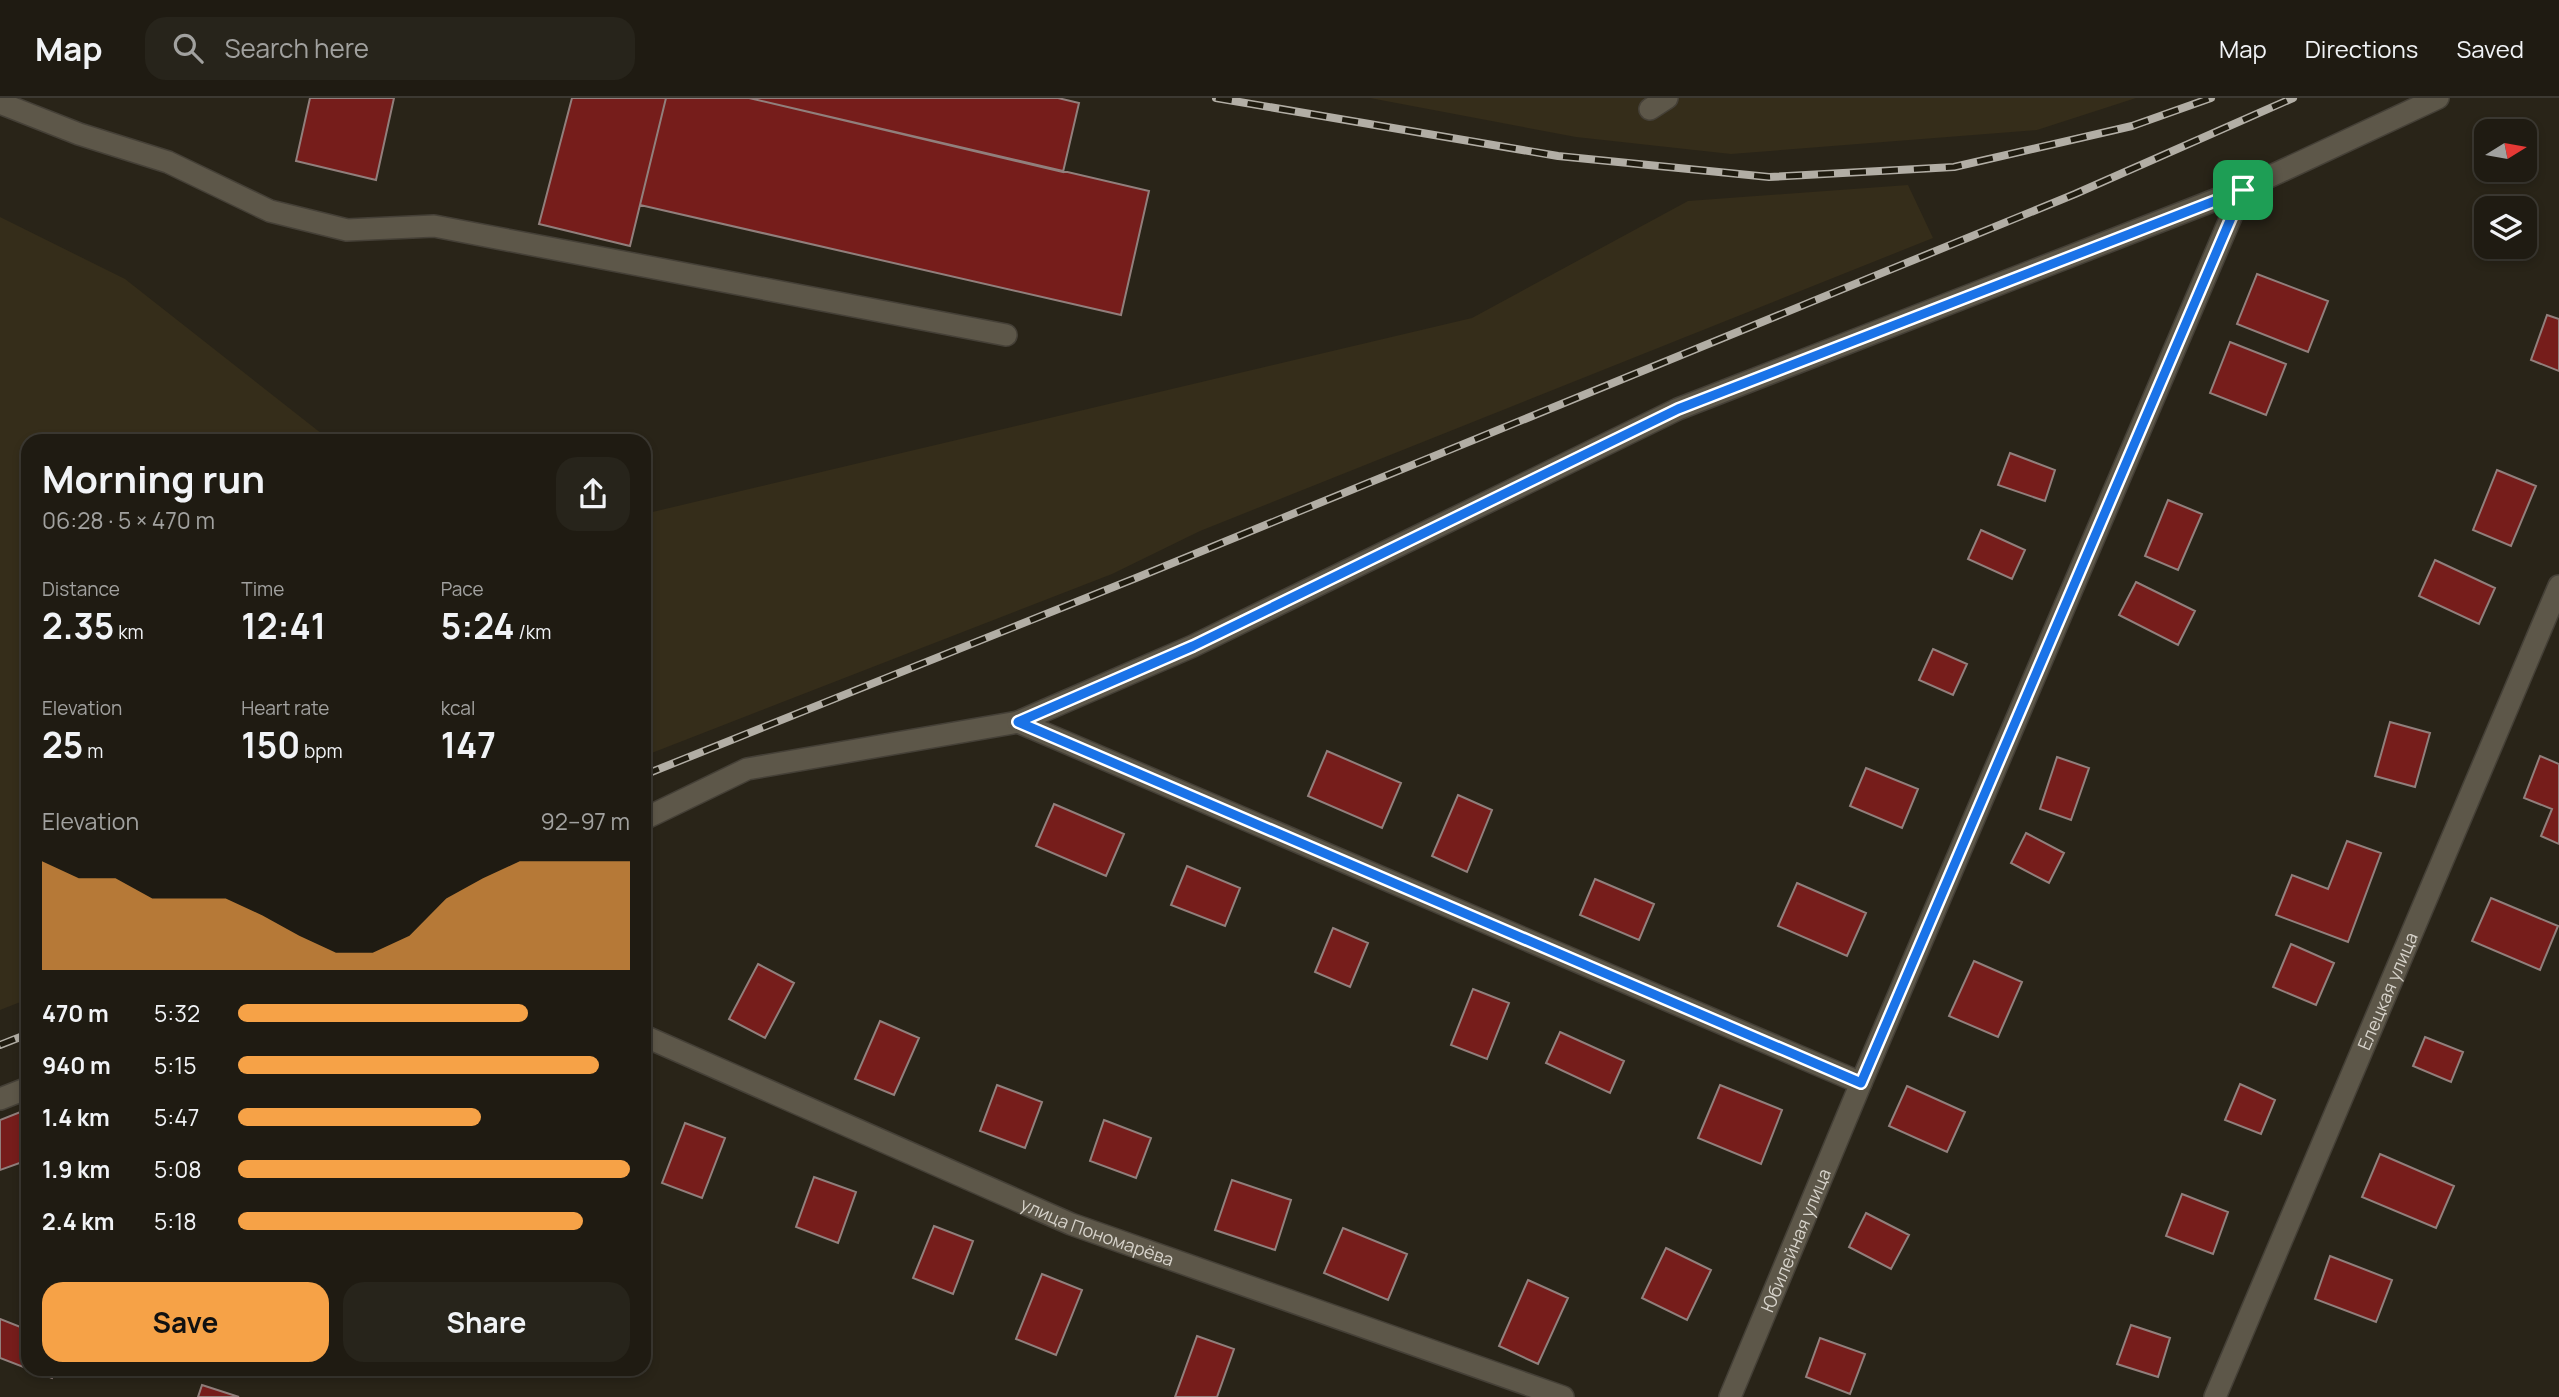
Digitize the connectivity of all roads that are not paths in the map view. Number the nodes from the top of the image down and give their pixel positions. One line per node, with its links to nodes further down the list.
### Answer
1 (2438, 98): 3 (street)
2 (0, 103): 4 (street)
3 (2243, 190): 6 (street); 9 (street, Юбилейная улица)
4 (1006, 335)
5 (2559, 586): 14 (street, Елецкая улица)
6 (1018, 722): 7 (street); 9 (street)
7 (651, 816)
8 (651, 1039): 12 (street, улица Пономарёва)
9 (1861, 1083): 13 (street, Юбилейная улица)
10 (21, 1091): 11 (street)
11 (0, 1099)
12 (1563, 1397)
13 (1730, 1397)
14 (2215, 1397)

